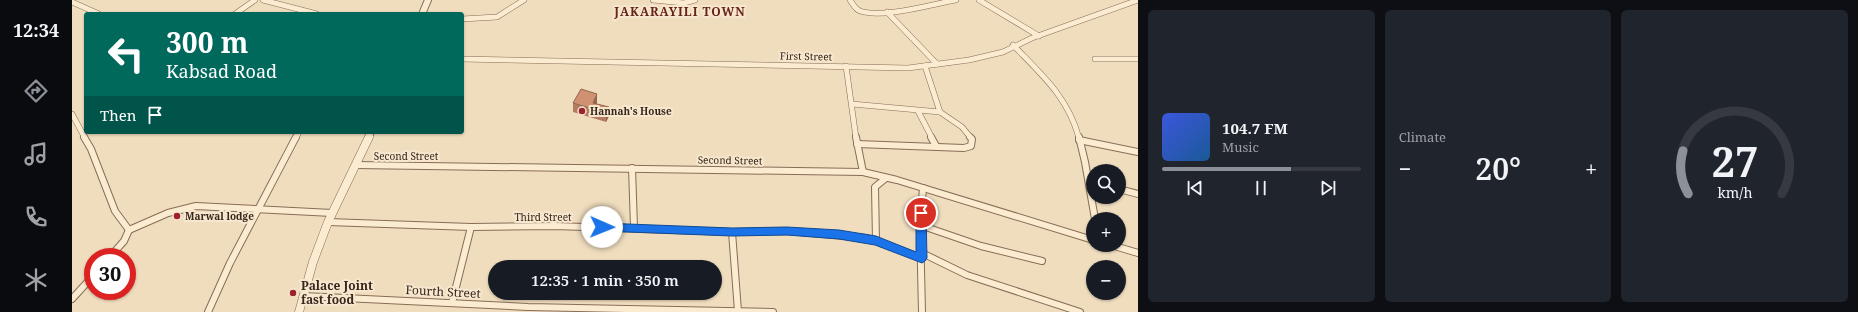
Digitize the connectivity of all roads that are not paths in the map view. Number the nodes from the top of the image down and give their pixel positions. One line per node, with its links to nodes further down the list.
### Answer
1 (255, 0): 13 (street)
2 (266, 0): 14 (street)
3 (428, 0): 15 (street)
4 (524, 0): 17 (street)
5 (653, 0): 6 (street)
6 (695, 0)
7 (850, 0): 16 (street)
8 (956, 0): 16 (street)
9 (979, 0): 18 (street)
10 (1135, 0): 18 (street, First Street)
11 (72, 2): 12 (street)
12 (94, 12)
13 (238, 12)
14 (310, 12)
15 (423, 12)
16 (887, 12): 23 (street)
17 (464, 19)
18 (1039, 36): 19 (street, First Street)
19 (1013, 46): 23 (street, First Street); 32 (street)
20 (1095, 59): 21 (street)
21 (1138, 59)
22 (464, 60): 24 (street, First Street)
23 (937, 64): 25 (street, First Street)
24 (846, 66): 25 (street, First Street); 26 (street)
25 (925, 66): 28 (street)
26 (852, 104): 27 (street); 33 (street)
27 (918, 110): 28 (street); 34 (street)
28 (940, 112): 34 (street)
29 (72, 114): 50 (street)
30 (298, 134): 44 (street)
31 (370, 134): 37 (street)
32 (1079, 140): 35 (street); 36 (street)
33 (857, 144): 34 (street); 39 (street)
34 (936, 146)
35 (1138, 152)
36 (1086, 164)
37 (356, 166): 38 (street, Second Street); 45 (street)
38 (632, 168): 39 (street, Second Street); 49 (street)
39 (863, 172): 40 (street, Second Street)
40 (886, 178): 41 (street, Second Street); 53 (street)
41 (922, 188): 47 (street); 52 (street, Second Street)
42 (1126, 191): 43 (street)
43 (1138, 194)
44 (260, 208): 45 (street); 50 (street); 65 (street)
45 (332, 213): 46 (street)
46 (328, 222): 48 (street, Third Street); 60 (street)
47 (920, 225): 57 (street); 58 (street)
48 (471, 227): 49 (street, Third Street); 62 (street)
49 (634, 228): 51 (street, Third Street)
50 (129, 230): 54 (street)
51 (732, 232): 53 (street, Third Street); 64 (street)
52 (1086, 238)
53 (876, 241): 57 (street, Third Street)
54 (118, 248)
55 (1126, 249): 56 (street)
56 (1138, 253)
57 (922, 256): 68 (street); 69 (street, Third Street)
58 (1042, 262)
59 (84, 286): 61 (street)
60 (303, 296): 62 (street, Fourth Street); 66 (street)
61 (72, 299)
62 (452, 303): 63 (street, Fourth Street)
63 (528, 310): 64 (street, Fourth Street)
64 (738, 311): 67 (street, Fourth Street)
65 (208, 312)
66 (299, 312)
67 (773, 312)
68 (922, 312)
69 (1080, 312)

